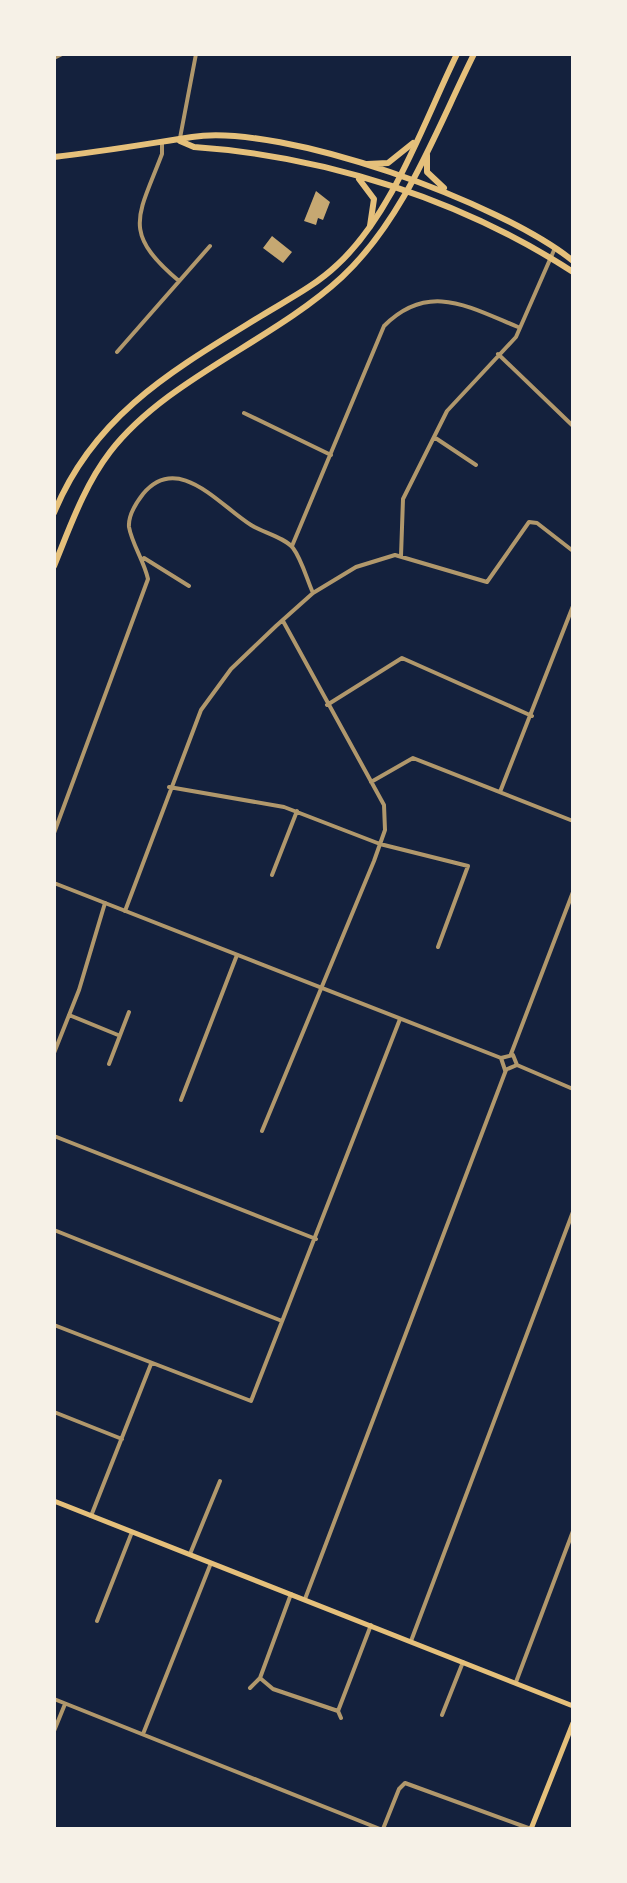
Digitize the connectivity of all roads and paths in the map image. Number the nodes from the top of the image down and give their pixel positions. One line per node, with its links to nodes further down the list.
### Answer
1 (62, 54): 5 (street)
2 (196, 54): 6 (street)
3 (457, 54): 9 (main road)
4 (474, 54): 7 (main road)
5 (54, 58)
6 (180, 141): 8 (main road); 11 (main road); 12 (main road)
7 (430, 141): 14 (main road); 17 (main road)
8 (162, 143): 10 (main road); 24 (street)
9 (413, 143): 11 (main road); 13 (main road)
10 (54, 157)
11 (360, 164): 13 (main road)
12 (351, 174): 15 (main road); 18 (main road)
13 (397, 176): 14 (main road); 15 (main road)
14 (412, 180): 16 (main road); 17 (main road)
15 (392, 188): 16 (main road); 18 (main road)
16 (406, 193): 21 (main road); 38 (main road)
17 (454, 194): 20 (main road)
18 (370, 226): 33 (main road)
19 (210, 246): 24 (street)
20 (555, 247): 21 (street); 22 (main road)
21 (550, 257): 23 (main road); 25 (street)
22 (573, 261)
23 (573, 272)
24 (179, 281): 26 (street)
25 (518, 327): 27 (street); 31 (street)
26 (117, 352)
27 (498, 354): 29 (street); 30 (street)
28 (244, 413): 31 (street)
29 (573, 426)
30 (434, 437): 32 (street); 36 (street)
31 (331, 455): 34 (street)
32 (476, 465)
33 (54, 513)
34 (292, 546): 37 (street); 40 (street)
35 (573, 551): 36 (street)
36 (401, 556): 40 (street)
37 (144, 558): 39 (street); 50 (street)
38 (54, 566)
39 (189, 586)
40 (313, 593): 42 (street)
41 (573, 606): 44 (street)
42 (283, 621): 43 (street); 46 (street)
43 (327, 705): 44 (street); 45 (street)
44 (532, 716): 47 (street)
45 (371, 782): 47 (street); 51 (street)
46 (169, 787): 48 (street); 56 (street)
47 (500, 792): 49 (street)
48 (297, 811): 51 (street); 52 (street)
49 (573, 821)
50 (54, 833)
51 (380, 844): 57 (street); 59 (street)
52 (272, 875)
53 (54, 883): 55 (street)
54 (573, 892): 65 (street)
55 (105, 903): 56 (street); 61 (street)
56 (125, 911): 58 (street)
57 (438, 947)
58 (237, 955): 59 (street); 71 (street)
59 (321, 988): 62 (street); 72 (street)
60 (129, 1012): 63 (street)
61 (69, 1015): 63 (street); 64 (street)
62 (400, 1019): 66 (street); 76 (street)
63 (119, 1035): 67 (street)
64 (54, 1053)
65 (511, 1054): 66 (street); 68 (street)
66 (501, 1058): 69 (street)
67 (109, 1064)
68 (517, 1065): 69 (street); 70 (street)
69 (506, 1070): 90 (street)
70 (573, 1089)
71 (181, 1100)
72 (262, 1131)
73 (54, 1136): 76 (street)
74 (573, 1212): 93 (street)
75 (54, 1230): 77 (street)
76 (316, 1239): 77 (street)
77 (283, 1322): 79 (street)
78 (54, 1325): 79 (street)
79 (151, 1364): 81 (street)
80 (54, 1412): 81 (street)
81 (122, 1439): 84 (street)
82 (220, 1481): 87 (street)
83 (54, 1501): 84 (main road)
84 (91, 1516): 86 (main road)
85 (573, 1531): 96 (street)
86 (132, 1532): 87 (main road); 91 (street)
87 (190, 1554): 88 (main road)
88 (211, 1563): 89 (main road); 106 (street)
89 (291, 1594): 90 (main road); 95 (street)
90 (305, 1599): 92 (main road)
91 (97, 1621)
92 (371, 1625): 93 (main road); 101 (street)
93 (411, 1641): 94 (main road)
94 (463, 1662): 96 (main road); 102 (street)
95 (260, 1678): 97 (street); 101 (street)
96 (516, 1682): 100 (main road)
97 (250, 1688)
98 (54, 1699): 99 (street)
99 (65, 1704): 105 (street); 106 (street)
100 (573, 1706)
101 (338, 1711): 103 (street)
102 (442, 1715)
103 (341, 1718)
104 (573, 1723): 110 (main road)
105 (54, 1731)
106 (143, 1734): 109 (street)
107 (112, 1829): 108 (street)
108 (131, 1829)
109 (381, 1829): 110 (street)
110 (531, 1829)

